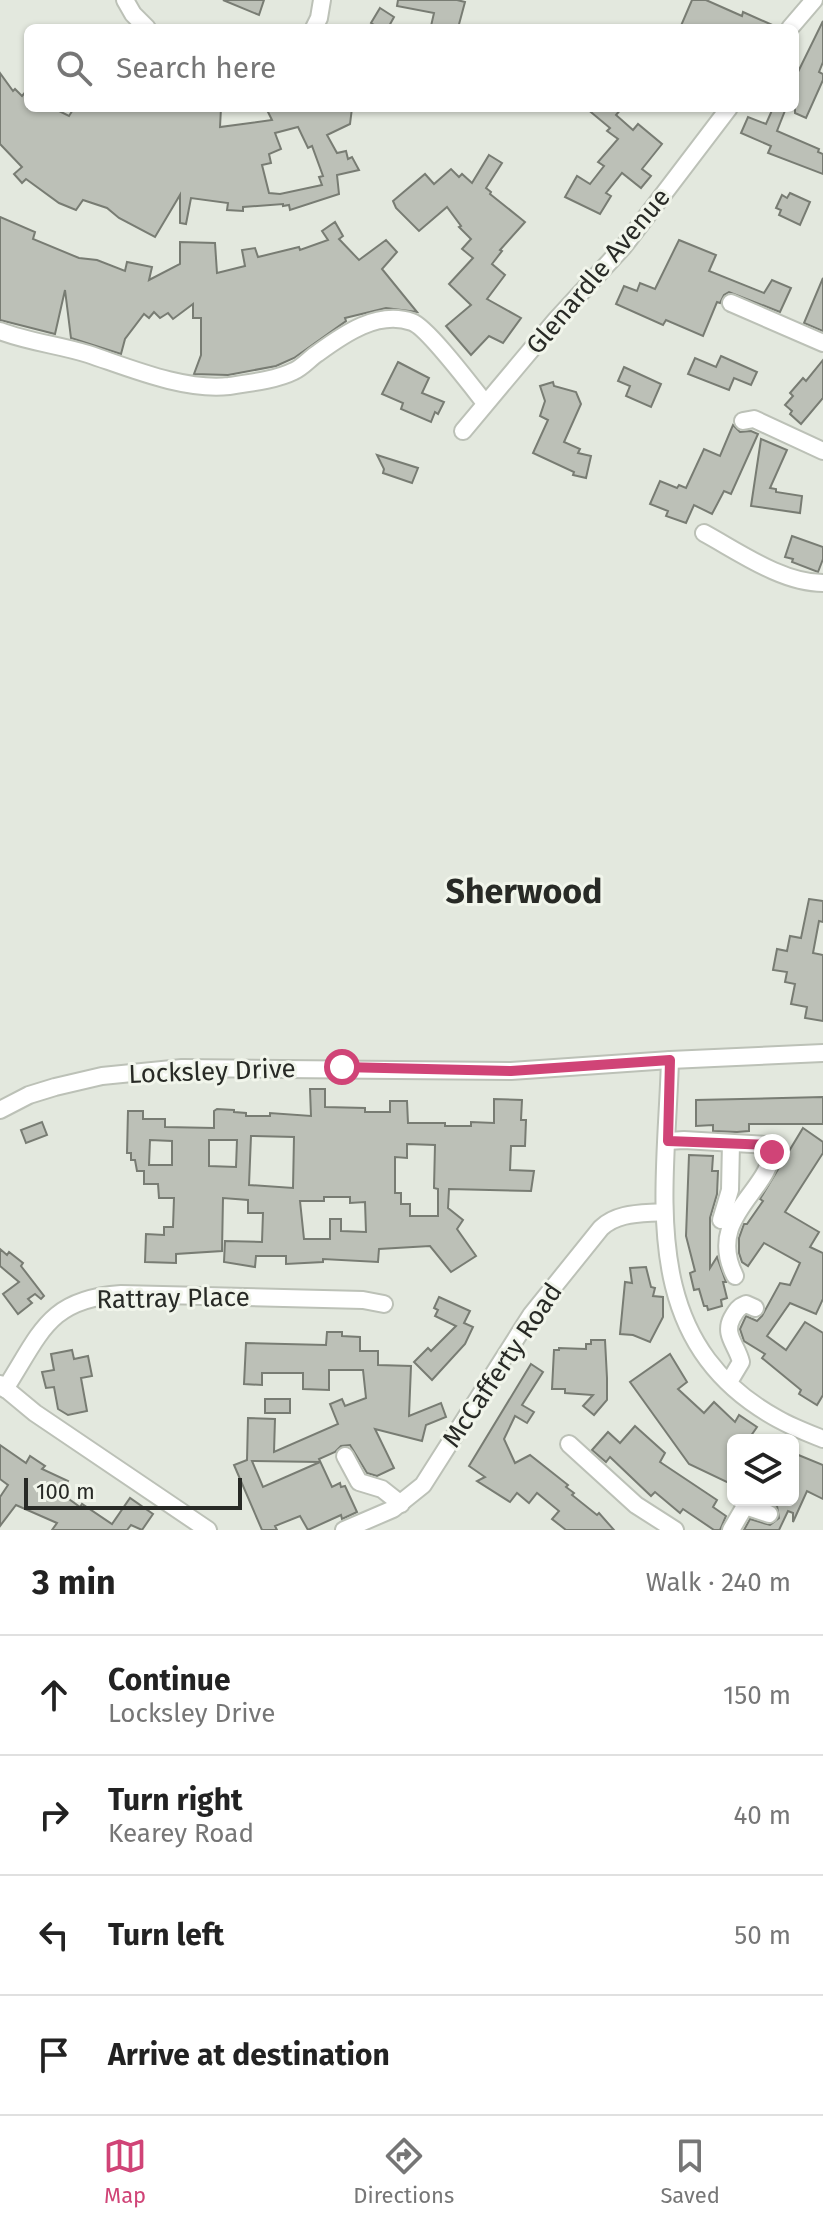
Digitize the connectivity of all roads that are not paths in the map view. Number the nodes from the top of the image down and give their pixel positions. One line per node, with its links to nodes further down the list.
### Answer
1 (125, 0): 4 (street)
2 (322, 0): 5 (street)
3 (814, 0): 6 (street)
4 (143, 24)
5 (316, 24)
6 (793, 24)
7 (726, 112): 11 (street, Glenardle Avenue)
8 (731, 303): 10 (street)
9 (0, 331): 11 (street)
10 (823, 343)
11 (485, 403): 13 (street, Glenardle Avenue)
12 (743, 421): 14 (street)
13 (463, 431)
14 (823, 451)
15 (704, 533): 16 (street)
16 (823, 583)
17 (823, 1053): 18 (street, Locksley Drive)
18 (670, 1060): 19 (street, Locksley Drive); 20 (street)
19 (0, 1110)
20 (668, 1141): 21 (street); 22 (street)
21 (731, 1143): 23 (street); 24 (street)
22 (663, 1212): 27 (street); 32 (street, McCafferty Road)
23 (721, 1220)
24 (735, 1276)
25 (384, 1304): 28 (street, Rattray Place)
26 (755, 1308): 27 (street)
27 (729, 1382): 29 (street)
28 (2, 1386): 34 (street)
29 (823, 1439)
30 (569, 1444): 36 (street)
31 (345, 1456): 32 (street)
32 (401, 1504): 35 (street, McCafferty Road)
33 (769, 1514): 37 (street)
34 (208, 1530)
35 (344, 1530)
36 (675, 1530)
37 (731, 1530)

